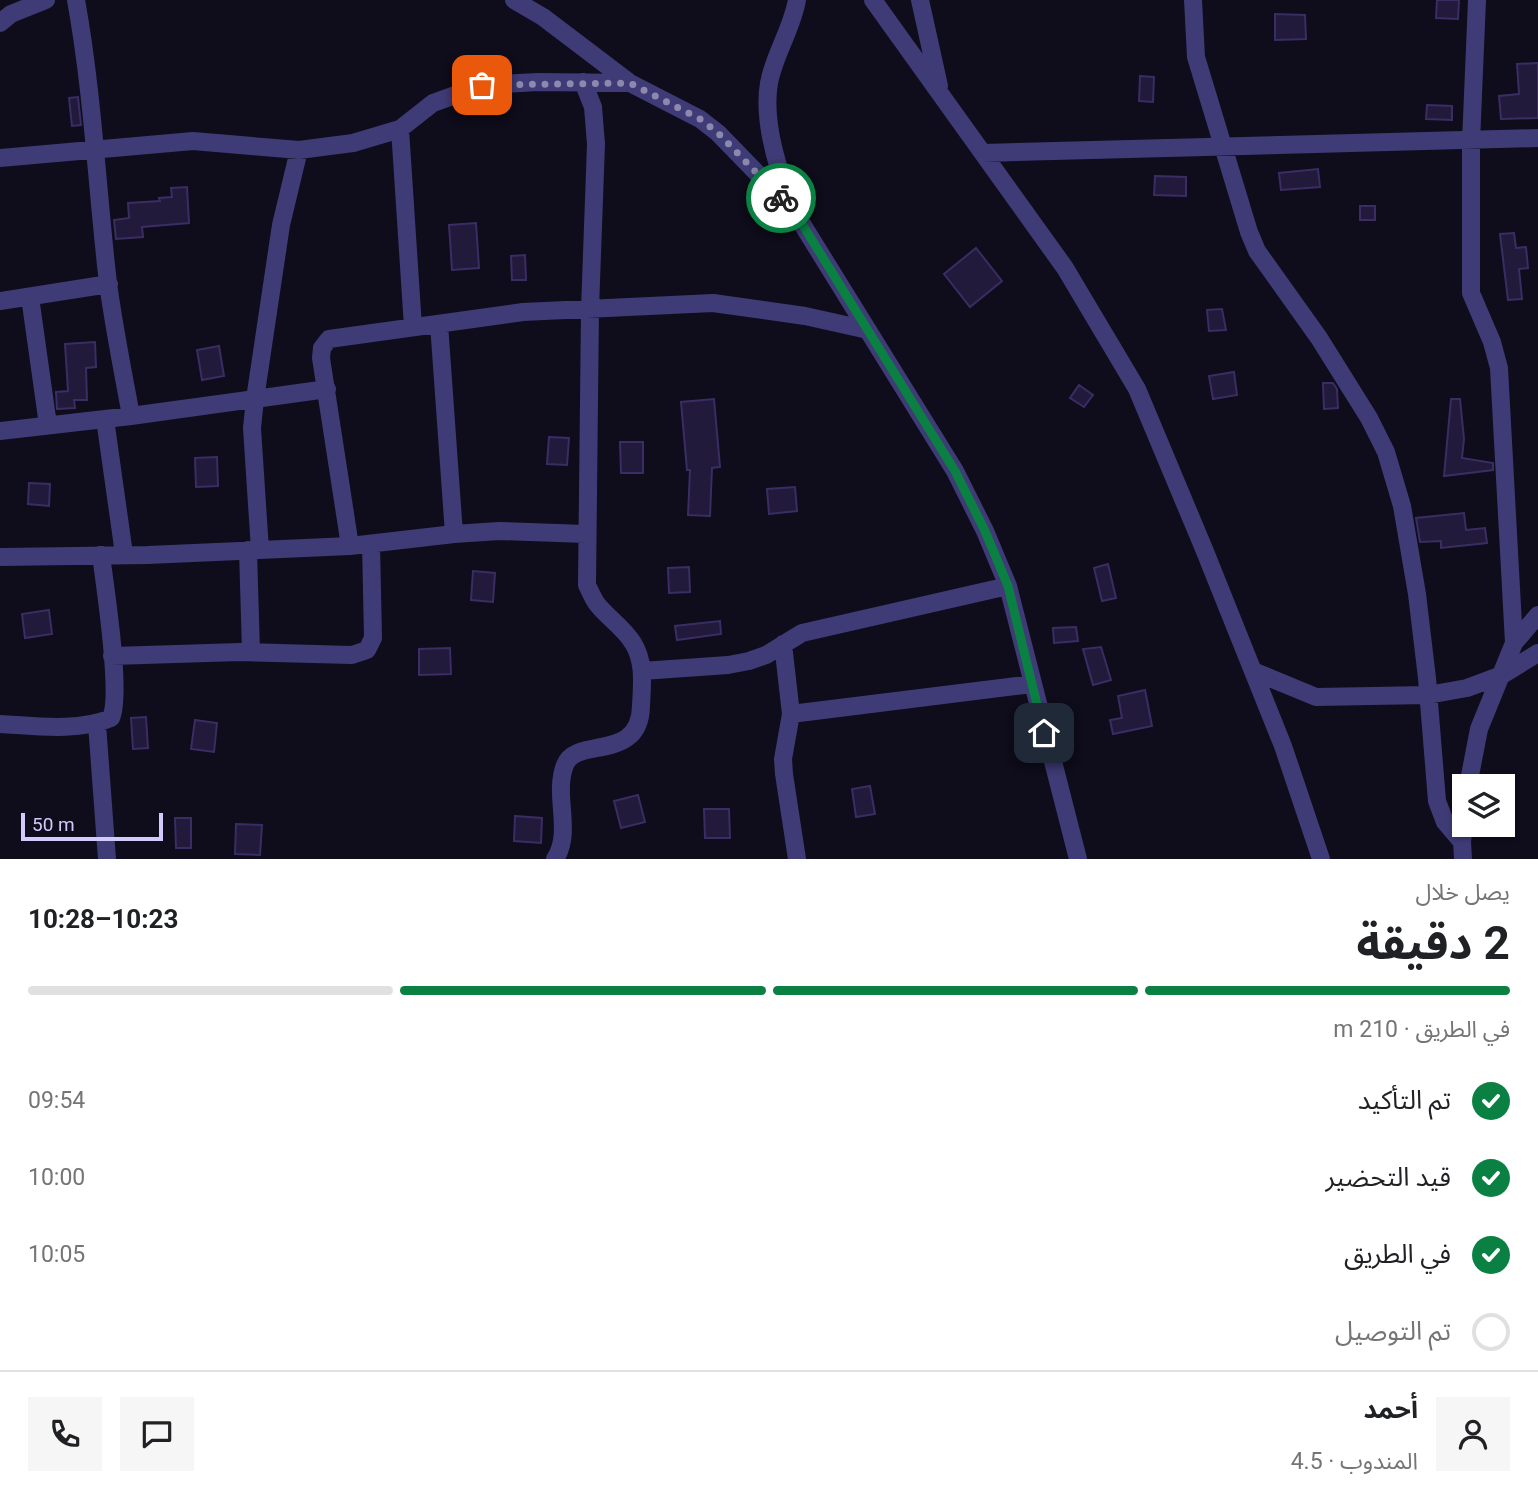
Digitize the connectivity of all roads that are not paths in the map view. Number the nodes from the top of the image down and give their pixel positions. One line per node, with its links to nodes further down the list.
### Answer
1 (46, 0): 9 (street)
2 (76, 0): 17 (street)
3 (514, 0): 11 (street)
4 (797, 0): 21 (street)
5 (873, 0): 12 (street)
6 (920, 0): 12 (street)
7 (1193, 0): 16 (street)
8 (1477, 0): 15 (street)
9 (4, 16)
10 (583, 82): 11 (street); 13 (street); 25 (street)
11 (630, 83): 21 (street)
12 (941, 93): 19 (street)
13 (400, 129): 18 (street); 27 (street)
14 (1538, 138): 15 (street)
15 (1471, 142): 16 (street); 45 (street)
16 (1224, 148): 19 (street); 54 (street)
17 (96, 149): 18 (street); 20 (street); 22 (street)
18 (299, 150): 30 (street)
19 (983, 153): 51 (street)
20 (0, 158)
21 (794, 211): 28 (street)
22 (108, 284): 23 (street); 31 (street)
23 (30, 297): 24 (street); 33 (street)
24 (0, 300)
25 (590, 309): 26 (street); 28 (street); 36 (street)
26 (439, 324): 27 (street); 35 (street)
27 (413, 327): 29 (street)
28 (869, 330): 43 (street)
29 (327, 389): 30 (street); 38 (street)
30 (255, 399): 31 (street); 39 (street)
31 (131, 416): 32 (street)
32 (106, 419): 33 (street); 40 (street)
33 (48, 425): 34 (street)
34 (0, 431)
35 (454, 534): 36 (street); 37 (street)
36 (586, 534): 50 (street)
37 (372, 544): 38 (street); 47 (street)
38 (350, 546): 39 (street)
39 (254, 550): 40 (street); 47 (street)
40 (124, 554): 41 (street)
41 (101, 555): 42 (street); 49 (street)
42 (0, 557)
43 (1008, 586): 46 (street); 53 (street)
44 (1538, 615): 45 (street)
45 (1514, 643): 52 (street)
46 (783, 644): 50 (street); 55 (street)
47 (251, 652): 49 (street)
48 (1538, 653): 52 (street)
49 (112, 656): 57 (street)
50 (642, 671): 61 (street)
51 (1253, 671): 54 (street); 64 (street)
52 (1502, 675): 54 (street); 58 (street)
53 (1032, 684): 55 (street); 63 (street)
54 (1428, 695): 59 (street)
55 (791, 714): 62 (street)
56 (0, 724): 57 (street)
57 (97, 724): 60 (street)
58 (1470, 774)
59 (1462, 850)
60 (107, 859)
61 (555, 859)
62 (797, 859)
63 (1078, 859)
64 (1321, 859)

